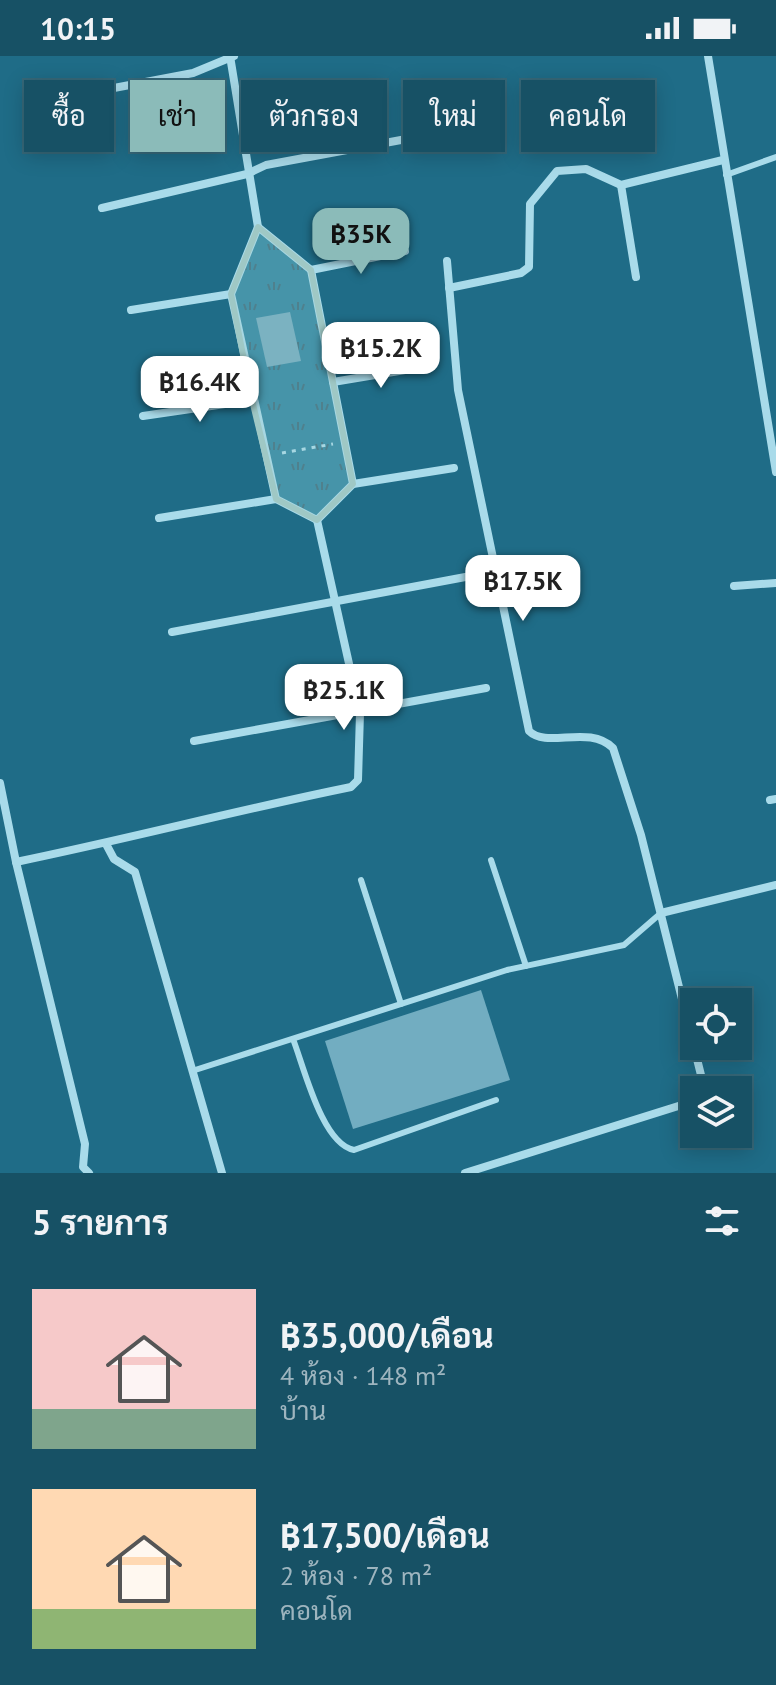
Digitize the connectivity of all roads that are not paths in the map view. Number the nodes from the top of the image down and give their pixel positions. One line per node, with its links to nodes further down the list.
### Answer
1 (708, 56): 6 (street)
2 (232, 57): 3 (street); 7 (street)
3 (114, 88)
4 (403, 140): 7 (street)
5 (776, 157): 8 (lane)
6 (723, 160): 8 (street); 9 (street)
7 (247, 174): 10 (street); 11 (street)
8 (726, 175): 24 (street)
9 (621, 185): 15 (street); 16 (street)
10 (102, 208)
11 (258, 227): 14 (street); 17 (street)
12 (405, 251): 14 (street)
13 (447, 261): 16 (street)
14 (311, 270): 20 (street)
15 (636, 277)
16 (449, 288): 43 (street)
17 (231, 294): 18 (street); 21 (street)
18 (131, 310)
19 (423, 367): 20 (street)
20 (333, 382): 25 (street)
21 (252, 400): 22 (street); 26 (street)
22 (143, 416)
23 (454, 468): 25 (street)
24 (776, 472)
25 (353, 484): 28 (street)
26 (276, 499): 27 (street); 28 (street)
27 (159, 518)
28 (317, 520): 32 (street)
29 (476, 575): 32 (street)
30 (776, 583): 31 (street)
31 (734, 586)
32 (336, 603): 33 (street); 35 (street)
33 (172, 632)
34 (486, 688): 35 (street)
35 (360, 713): 36 (street); 38 (street)
36 (194, 741)
37 (0, 783): 40 (street)
38 (106, 844): 40 (street); 47 (street)
39 (491, 860): 44 (lane)
40 (16, 862): 51 (street)
41 (361, 880): 45 (lane)
42 (776, 885): 43 (street)
43 (661, 913): 44 (lane); 48 (street)
44 (526, 966): 45 (lane)
45 (401, 1004): 46 (lane)
46 (293, 1039): 47 (lane); 49 (lane)
47 (192, 1071): 52 (street)
48 (701, 1076)
49 (496, 1100)
50 (680, 1106): 53 (street)
51 (83, 1171)
52 (222, 1173)
53 (465, 1173)

